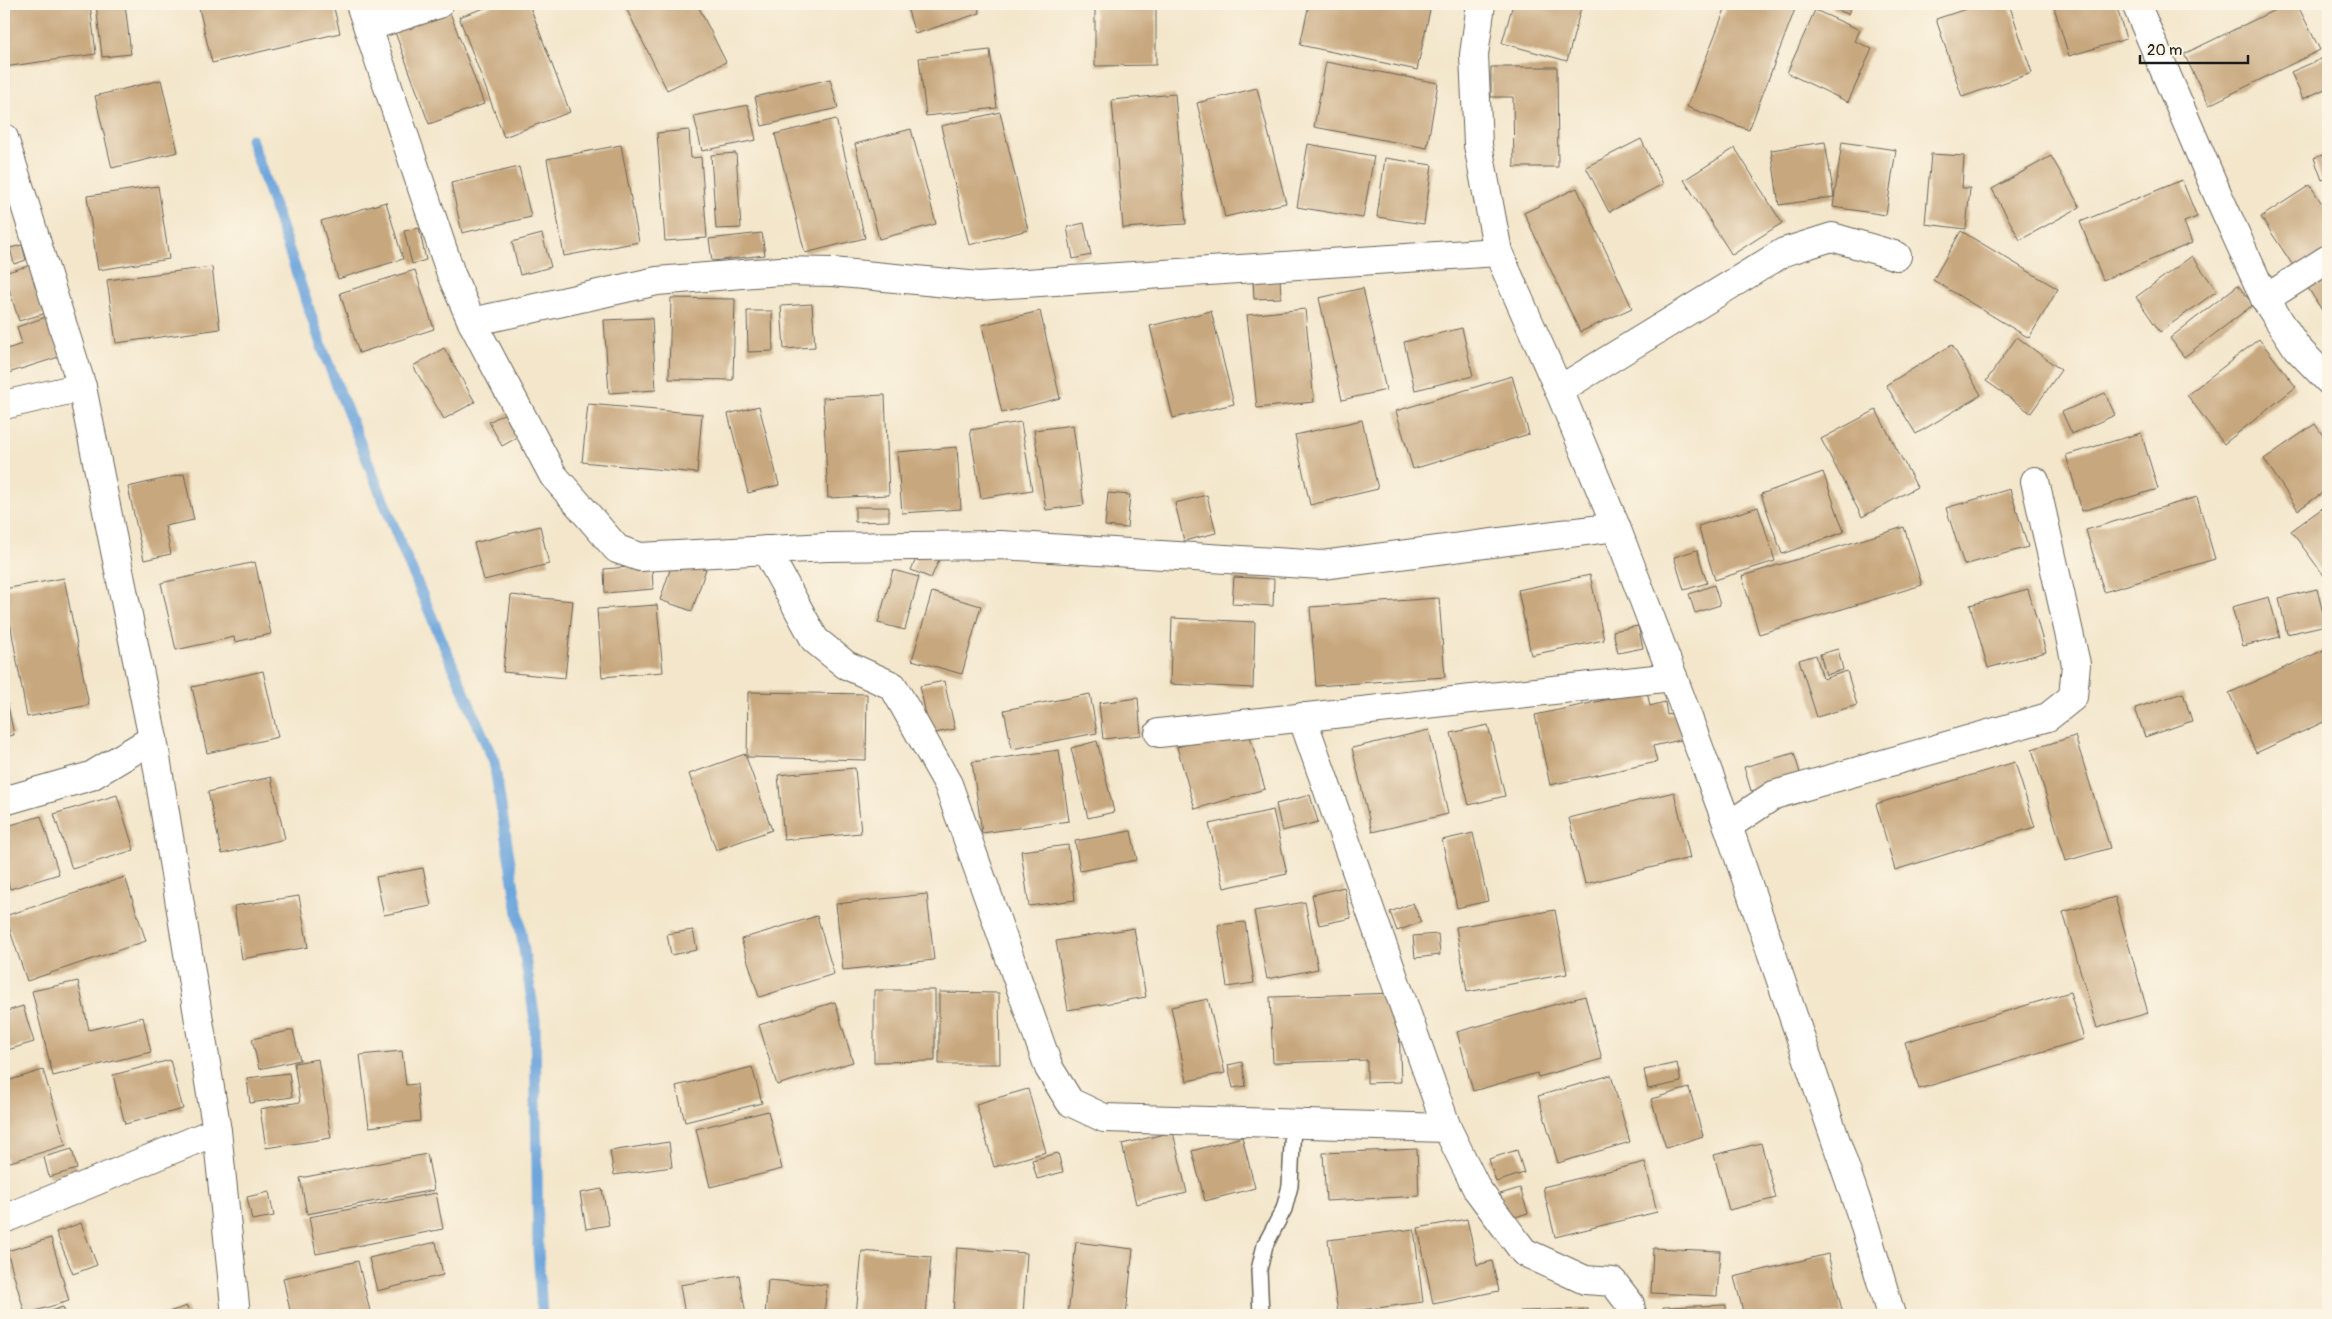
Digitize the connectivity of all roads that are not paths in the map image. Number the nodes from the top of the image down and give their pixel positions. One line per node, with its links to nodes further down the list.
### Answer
1 (439, 4): 4 (street)
2 (1481, 4): 6 (street)
3 (2136, 4): 9 (street)
4 (364, 16): 10 (street)
5 (4, 138): 12 (street)
6 (1498, 252): 10 (street); 13 (street)
7 (1898, 256): 13 (street)
8 (2328, 259): 9 (street)
9 (2265, 299): 11 (street)
10 (472, 322): 17 (street)
11 (2328, 380)
12 (82, 387): 14 (street); 21 (street)
13 (1559, 390): 16 (street)
14 (4, 404)
15 (2034, 481): 23 (street)
16 (1616, 527): 17 (street); 18 (street)
17 (766, 550): 24 (street)
18 (1673, 677): 19 (street); 23 (street)
19 (1302, 717): 20 (street); 25 (street)
20 (1159, 733)
21 (153, 739): 22 (street); 26 (street)
22 (4, 801)
23 (1728, 826): 31 (street)
24 (1293, 1124): 25 (street); 29 (lane)
25 (1447, 1128): 30 (street)
26 (216, 1130): 27 (street); 28 (street)
27 (4, 1219)
28 (236, 1315)
29 (1261, 1315)
30 (1632, 1315)
31 (1891, 1315)

